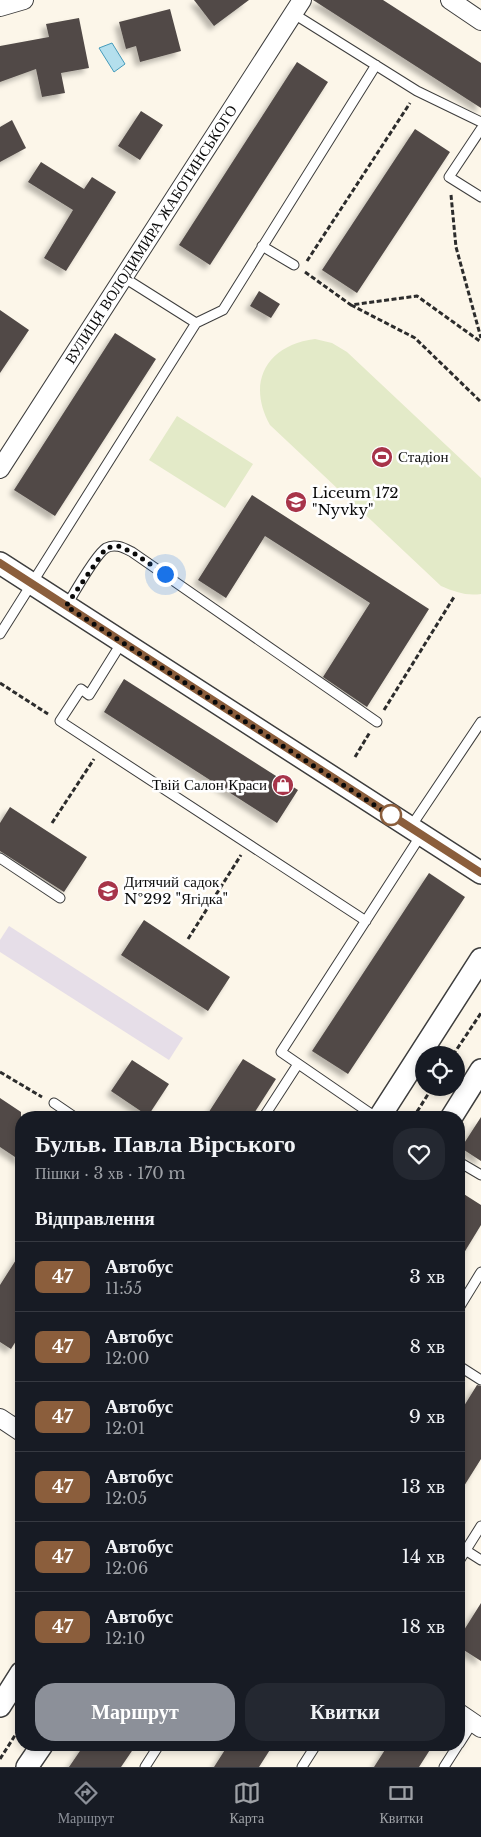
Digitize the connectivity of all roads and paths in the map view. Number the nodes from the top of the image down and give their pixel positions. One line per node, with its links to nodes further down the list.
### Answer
1 (24, 0): 3 (street)
2 (450, 0): 5 (street)
3 (0, 7)
4 (298, 7): 6 (lane); 14 (street, ВУЛИЦЯ ВОЛОДИМИРА ЖАБОТИНСЬКОГО)
5 (481, 21)
6 (376, 65): 7 (lane); 12 (lane)
7 (417, 91): 8 (lane); 13 (path)
8 (481, 122)
9 (481, 128): 10 (lane)
10 (449, 176): 11 (lane); 17 (path)
11 (481, 197)
12 (262, 246): 13 (lane); 16 (lane)
13 (297, 267): 15 (path)
14 (122, 278): 16 (lane); 20 (street, ВУЛИЦЯ ВОЛОДИМИРА ЖАБОТИНСЬКОГО)
15 (351, 305): 18 (path); 19 (path)
16 (196, 323): 22 (lane)
17 (481, 338)
18 (481, 342)
19 (481, 402)
20 (0, 469)
21 (0, 563): 22 (street)
22 (32, 584): 24 (street); 25 (lane)
23 (454, 598): 29 (path)
24 (66, 606): 26 (street); 29 (lane)
25 (0, 634)
26 (122, 642): 28 (lane); 34 (street)
27 (0, 683): 28 (path)
28 (60, 722): 31 (lane)
29 (377, 722): 32 (path)
30 (481, 722): 34 (lane)
31 (101, 748): 33 (path); 35 (lane)
32 (354, 757)
33 (52, 823)
34 (415, 831): 37 (street); 39 (lane)
35 (248, 844): 39 (lane); 40 (path)
36 (0, 858): 38 (lane)
37 (481, 873)
38 (60, 898)
39 (366, 921): 44 (lane)
40 (188, 939)
41 (481, 959): 52 (street)
42 (481, 1012): 43 (path)
43 (460, 1046)
44 (298, 1064): 50 (lane); 51 (lane)
45 (481, 1070): 54 (street)
46 (0, 1072): 48 (path)
47 (427, 1096): 53 (path)
48 (54, 1103): 49 (lane)
49 (66, 1111)
50 (268, 1111)
51 (368, 1111)
52 (383, 1111)
53 (417, 1111)
54 (455, 1111)
55 (465, 1166): 56 (lane)
56 (481, 1175)
57 (481, 1272): 58 (lane)
58 (465, 1298)
59 (465, 1370): 60 (lane)
60 (481, 1380)
61 (481, 1526): 62 (lane)
62 (465, 1545)
63 (465, 1550): 64 (lane)
64 (481, 1560)
65 (15, 1682): 66 (street)
66 (0, 1706)
67 (15, 1735): 72 (path)
68 (38, 1751): 73 (street)
69 (155, 1751): 74 (lane)
70 (312, 1751): 75 (lane)
71 (454, 1751): 76 (lane)
72 (0, 1759)
73 (27, 1767)
74 (145, 1767)
75 (302, 1767)
76 (444, 1767)

